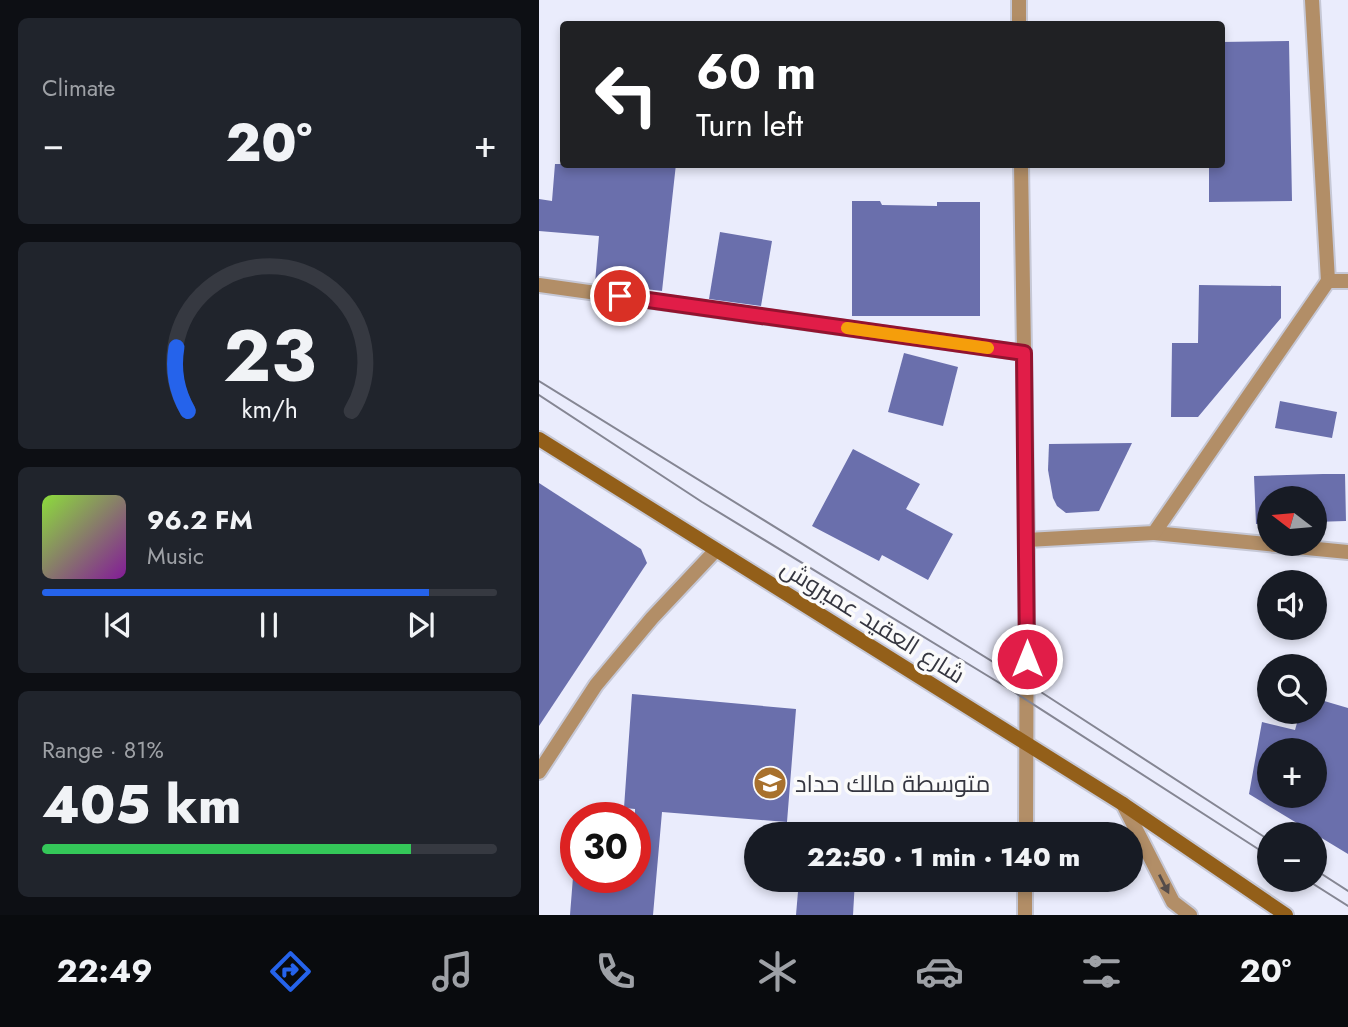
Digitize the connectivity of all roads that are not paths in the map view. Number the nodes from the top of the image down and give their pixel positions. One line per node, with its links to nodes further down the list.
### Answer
1 (1019, 0): 3 (street)
2 (1312, 0): 5 (street)
3 (1020, 21)
4 (1021, 168): 8 (street)
5 (1328, 281): 6 (street); 10 (street)
6 (1348, 281)
7 (539, 285): 8 (street)
8 (1024, 353): 11 (street)
9 (539, 439): 12 (main road, شارع العقيد عميروش)
10 (1154, 533): 11 (street); 13 (street)
11 (1027, 540): 14 (street)
12 (716, 550): 14 (main road, شارع العقيد عميروش); 15 (street)
13 (1348, 552)
14 (1027, 744): 16 (main road, شارع العقيد عميروش); 17 (street)
15 (539, 772)
16 (1123, 804): 20 (street, one-way to 20); 21 (main road, شارع العقيد عميروش)
17 (1026, 822)
18 (1025, 892): 19 (street)
19 (1025, 915)
20 (1190, 915)
21 (1286, 915)

